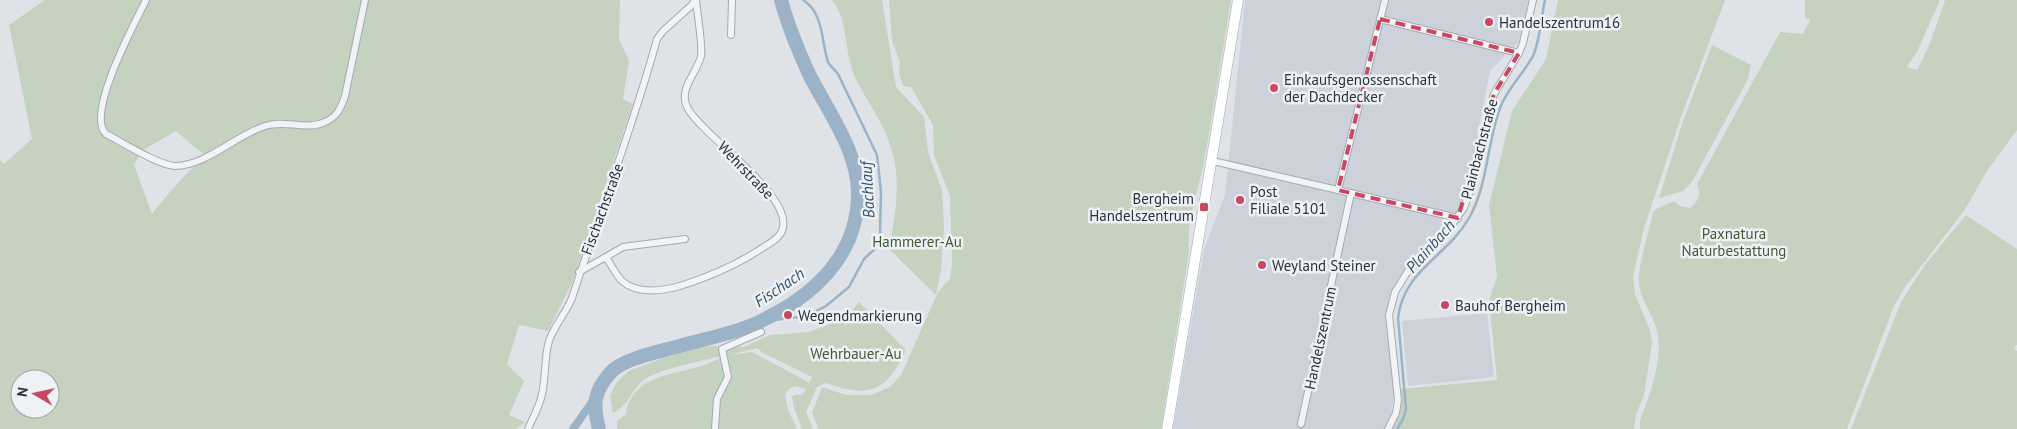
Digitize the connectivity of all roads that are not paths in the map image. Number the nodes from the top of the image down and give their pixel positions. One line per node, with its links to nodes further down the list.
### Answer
1 (146, 0): 2 (street)
2 (365, 0)
3 (695, 0): 16 (street, Wehrstraße); 17 (street, Fischachstraße)
4 (732, 0): 9 (street)
5 (1238, 0): 11 (main road)
6 (1385, 0): 8 (street)
7 (1533, 0): 10 (street, Plainbachstraße)
8 (1380, 19): 10 (street); 12 (street)
9 (731, 35)
10 (1519, 53): 14 (street, Plainbachstraße)
11 (1213, 161): 12 (street); 22 (main road)
12 (1338, 190): 13 (street)
13 (1351, 193): 14 (street); 19 (street, Handelszentrum)
14 (1458, 218): 23 (street, Plainbachstraße)
15 (685, 239): 16 (street)
16 (604, 258): 17 (street)
17 (579, 272): 20 (street, Fischachstraße)
18 (761, 332): 21 (street)
19 (1301, 424)
20 (528, 429)
21 (714, 429)
22 (1167, 429)
23 (1388, 429)

